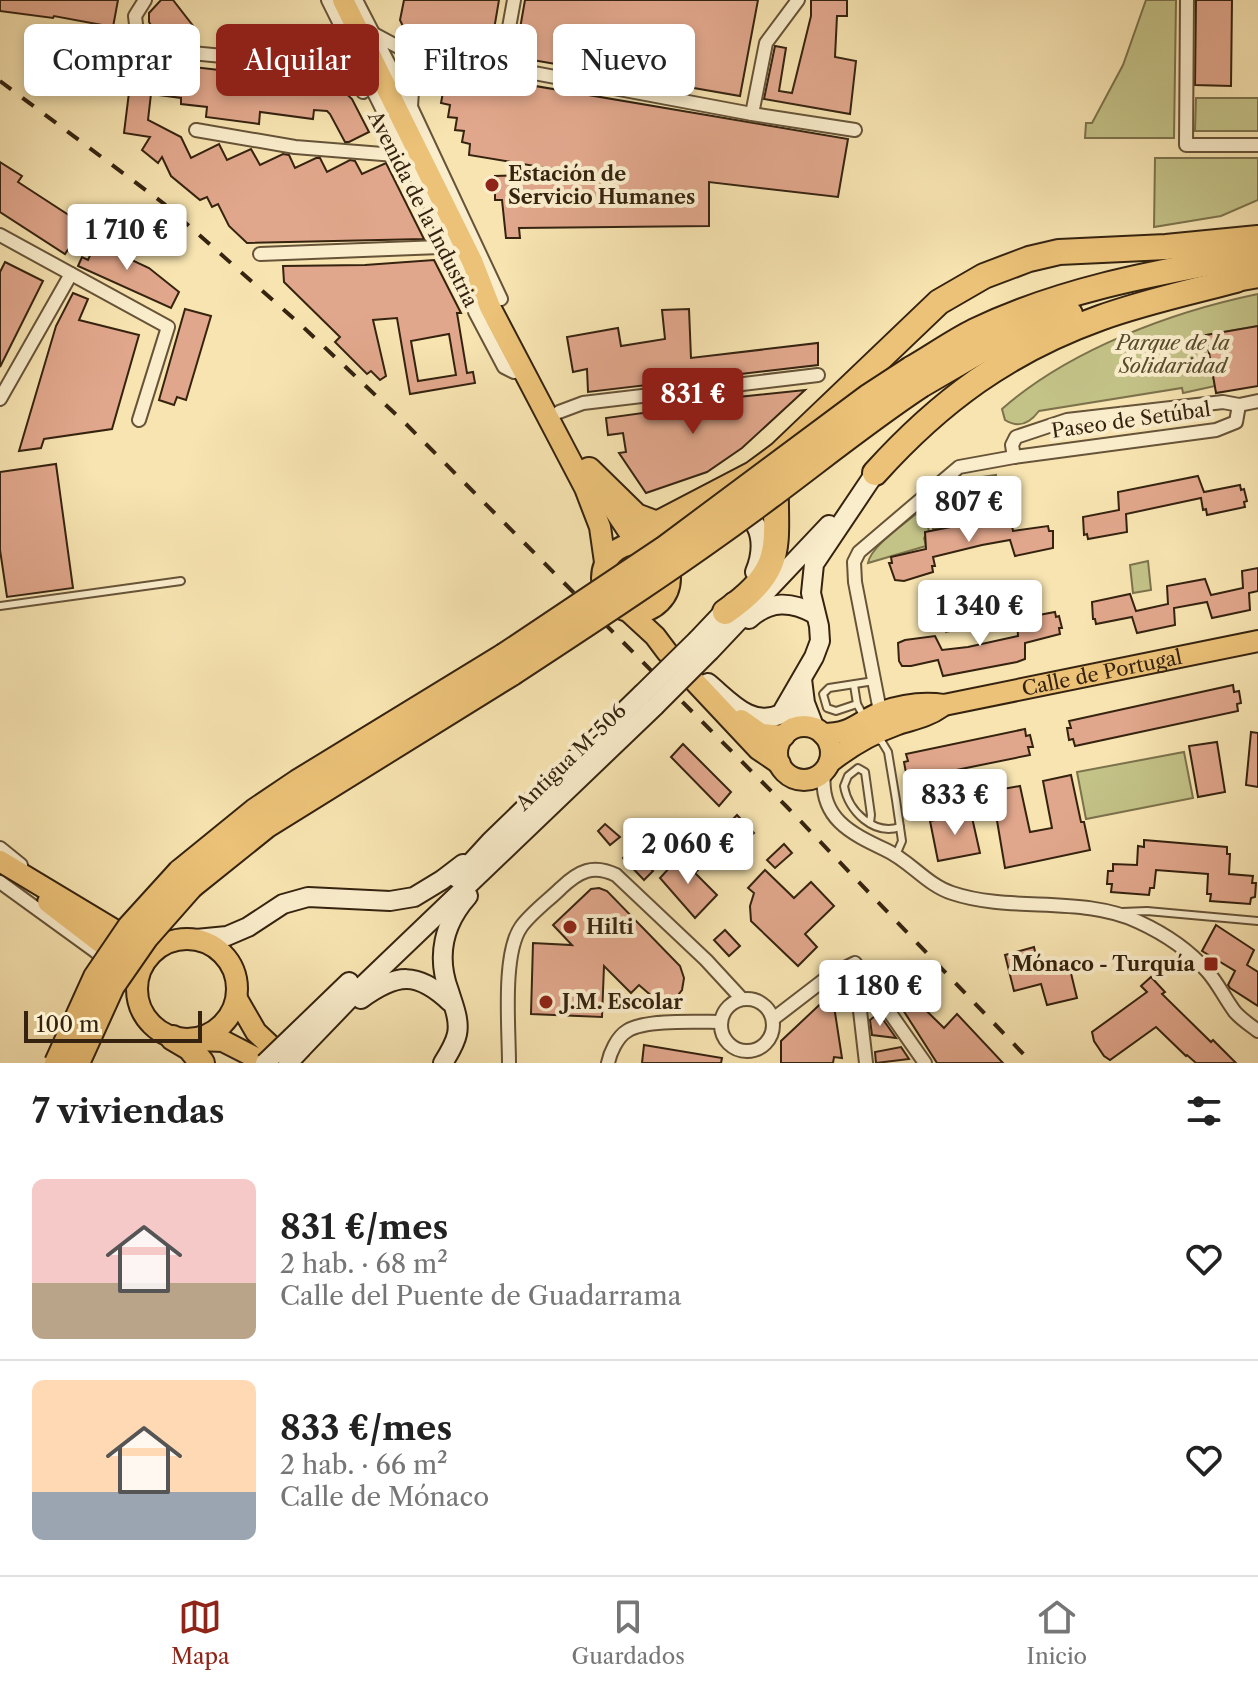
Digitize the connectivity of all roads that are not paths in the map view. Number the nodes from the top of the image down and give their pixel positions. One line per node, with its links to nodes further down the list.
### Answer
1 (145, 0): 12 (street)
2 (328, 0): 8 (street, Avenida de la Industria)
3 (343, 0): 28 (main road, Avenida de la Industria)
4 (356, 0): 9 (street, Avenida de la Industria)
5 (514, 0): 10 (street)
6 (798, 0): 18 (street)
7 (1187, 0): 21 (street)
8 (339, 24)
9 (368, 24)
10 (510, 24)
11 (379, 46): 17 (street, Avenida de la Industria)
12 (216, 55)
13 (537, 73): 18 (street)
14 (365, 96): 22 (street, Avenida de la Industria)
15 (375, 96): 32 (street, Avenida de la Industria)
16 (412, 96): 17 (street)
17 (411, 107): 31 (street, Avenida de la Industria)
18 (752, 114): 20 (street)
19 (196, 130): 22 (street)
20 (855, 130)
21 (1258, 145)
22 (395, 155): 25 (street, Avenida de la Industria)
23 (0, 235): 29 (street)
24 (1258, 238): 40 (highway)
25 (440, 247): 26 (street); 32 (street, Avenida de la Industria)
26 (260, 254)
27 (1258, 254): 34 (highway)
28 (472, 261): 31 (main road); 45 (main road)
29 (71, 274): 35 (street); 39 (street)
30 (1247, 277): 34 (highway); 43 (highway)
31 (501, 299): 38 (main road)
32 (514, 372): 45 (street, Avenida de la Industria)
33 (818, 375): 38 (street)
34 (916, 377): 72 (highway, bridge)
35 (0, 399)
36 (1258, 401): 37 (street, Paseo de Setúbal)
37 (1239, 405): 41 (street, Paseo de Setúbal); 41 (street, Paseo de Setúbal)
38 (559, 412): 42 (main road)
39 (139, 420)
40 (780, 454): 44 (highway); 52 (highway)
41 (1014, 457): 57 (street, Paseo de Setúbal)
42 (589, 470): 44 (highway); 46 (main road)
43 (875, 473): 54 (street); 56 (street, Antigua M-506)
44 (657, 524): 46 (highway)
45 (600, 527): 47 (main road)
46 (638, 544): 47 (main road); 48 (main road)
47 (605, 562): 53 (main road)
48 (668, 566): 50 (main road); 52 (street)
49 (181, 581): 51 (lane)
50 (662, 601): 53 (main road); 58 (main road)
51 (0, 606)
52 (725, 612): 56 (street)
53 (630, 613): 64 (main road)
54 (815, 614): 56 (street); 59 (street)
55 (1258, 641): 61 (main road, Calle de Portugal)
56 (704, 645): 69 (street, Antigua M-506, bridge)
57 (874, 681): 60 (lane); 61 (street, Paseo de Setúbal)
58 (708, 683): 59 (street); 63 (main road)
59 (799, 684): 62 (street); 63 (street)
60 (854, 685): 61 (lane); 61 (lane)
61 (870, 721): 62 (main road, Calle de Portugal); 65 (main road, Calle de Portugal); 67 (lane)
62 (819, 732): 63 (main road); 65 (main road)
63 (787, 733): 64 (main road)
64 (780, 764): 65 (main road)
65 (827, 767): 70 (street)
66 (870, 823): 66 (lane); 67 (lane)
67 (900, 827): 70 (lane)
68 (0, 848): 74 (street)
69 (495, 849): 77 (street); 83 (street); 88 (street, Antigua M-506)
70 (896, 855): 75 (street)
71 (0, 863): 74 (main road); 80 (main road)
72 (186, 879): 90 (highway, bridge); 91 (highway, bridge)
73 (0, 882): 80 (street)
74 (64, 900): 78 (main road)
75 (1112, 912): 76 (lane); 86 (street)
76 (1258, 921)
77 (196, 939): 78 (main road); 81 (main road)
78 (163, 944): 80 (main road)
79 (855, 963): 84 (street); 97 (street); 98 (street)
80 (137, 984): 87 (main road)
81 (237, 999): 87 (main road); 88 (main road)
82 (742, 999): 84 (street); 85 (street); 95 (street)
83 (455, 1007): 88 (street); 94 (street)
84 (773, 1019): 89 (street)
85 (721, 1022): 89 (street); 96 (street)
86 (1258, 1031)
87 (179, 1039): 92 (highway); 93 (main road)
88 (296, 1050): 93 (street, Antigua M-506, bridge)
89 (752, 1057)
90 (57, 1063)
91 (77, 1063)
92 (202, 1063)
93 (265, 1063)
94 (443, 1063)
95 (509, 1063)
96 (608, 1063)
97 (866, 1063)
98 (925, 1063)

